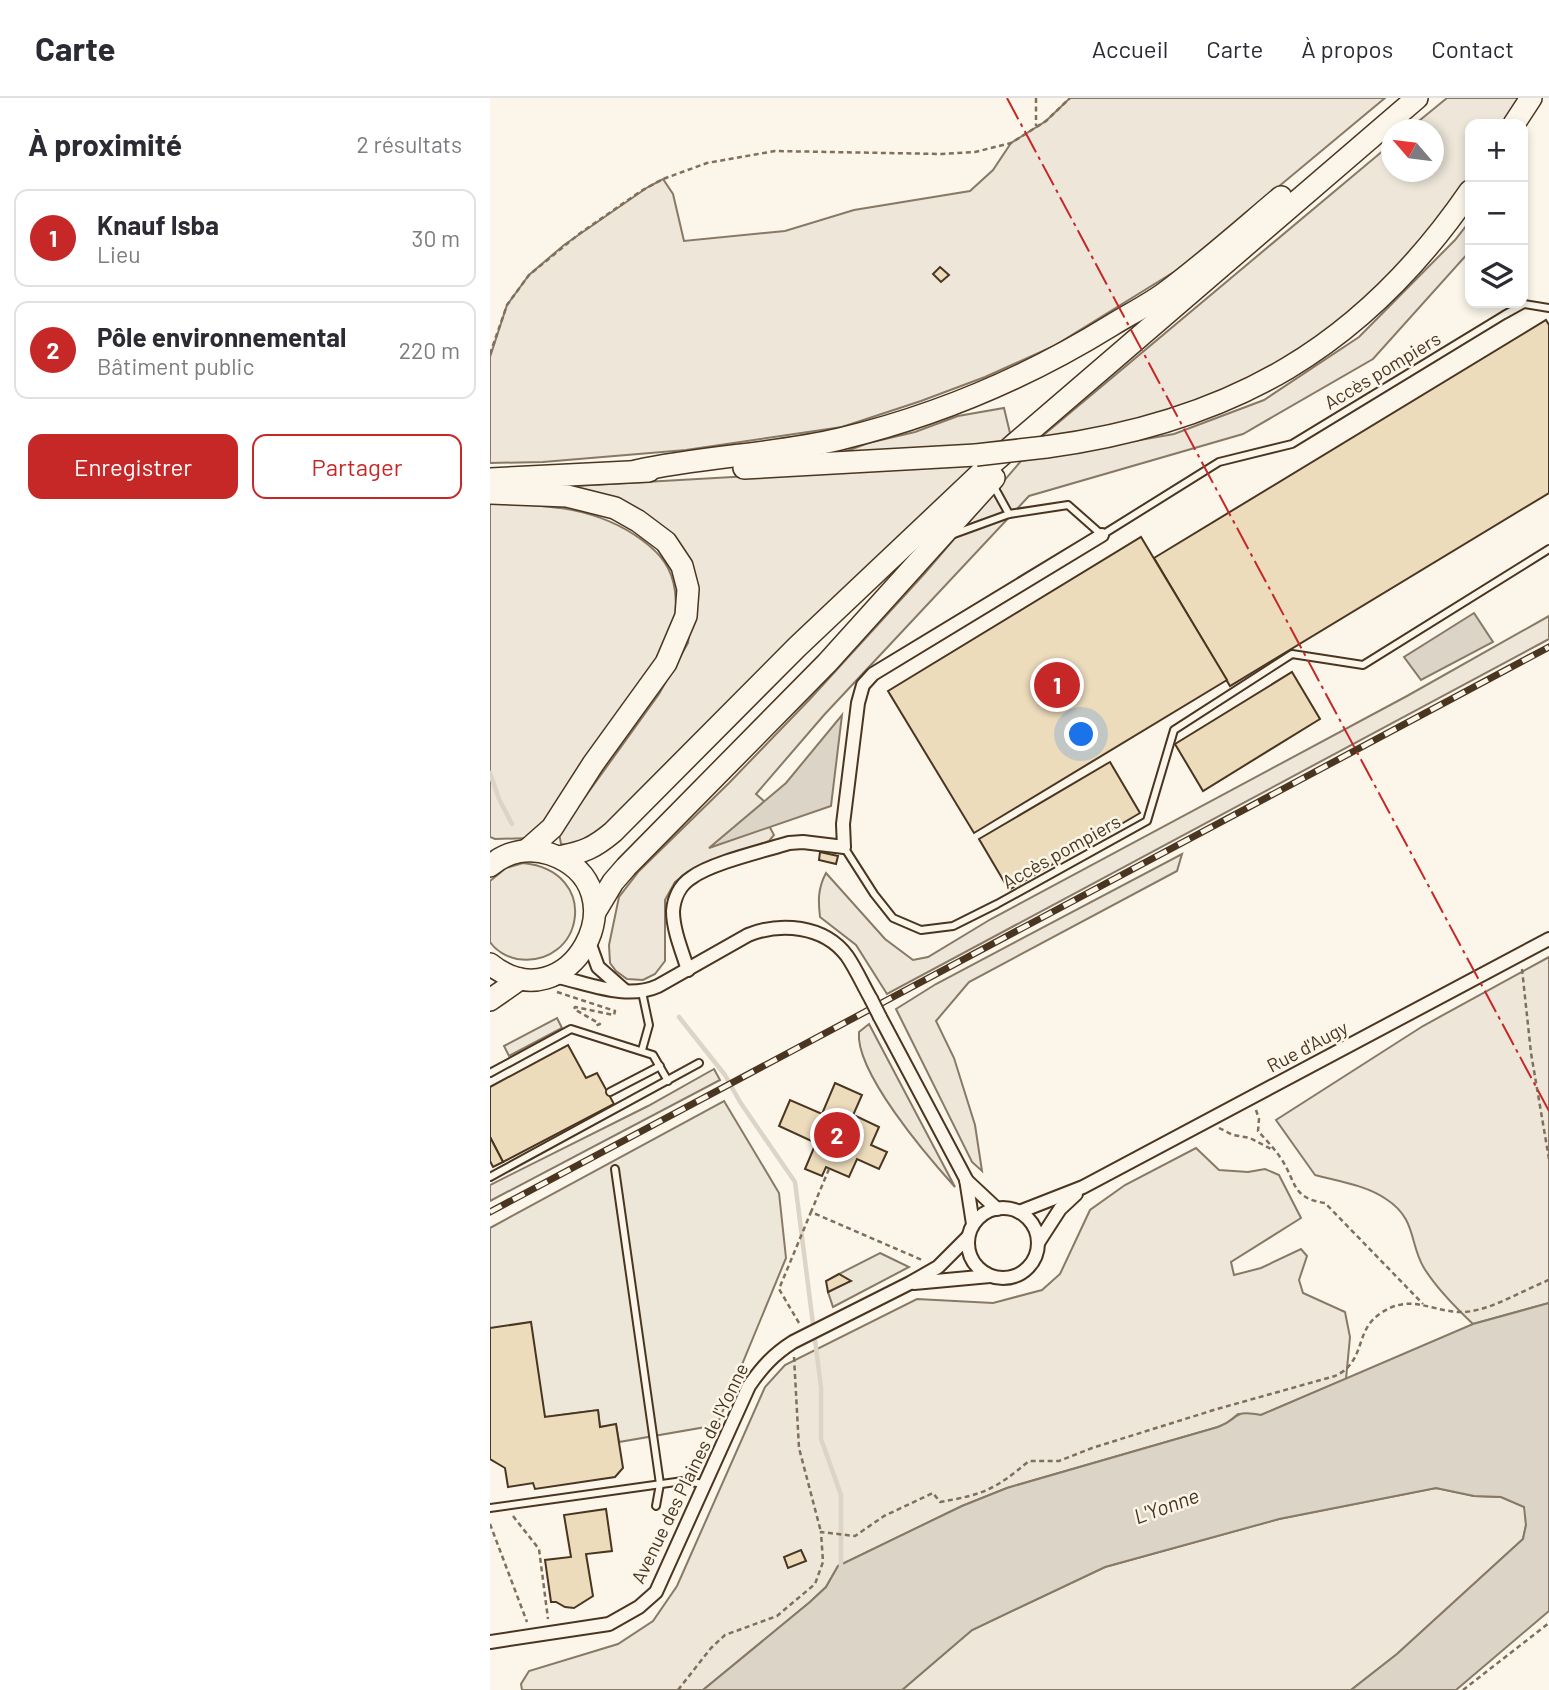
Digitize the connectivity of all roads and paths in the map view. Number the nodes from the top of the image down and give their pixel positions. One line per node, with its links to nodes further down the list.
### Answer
1 (1036, 98): 7 (path)
2 (1070, 98): 7 (path)
3 (1402, 98): 12 (main road)
4 (1417, 98): 11 (main road)
5 (1531, 98): 6 (main road)
6 (1517, 119)
7 (1036, 127): 10 (path)
8 (1465, 198): 11 (main road)
9 (1549, 308): 17 (lane, Accès pompiers)
10 (490, 354)
11 (1038, 440): 12 (main road, bridge); 14 (main road); 23 (main road)
12 (636, 471): 13 (main road)
13 (490, 479)
14 (991, 481): 16 (lane); 18 (main road)
15 (490, 493): 22 (main road)
16 (1009, 514): 17 (lane); 18 (lane)
17 (1102, 535): 21 (street)
18 (942, 538): 25 (main road)
19 (1549, 549): 21 (lane, Accès pompiers)
20 (490, 846): 22 (main road)
21 (844, 847): 30 (street)
22 (519, 852): 23 (main road); 24 (main road)
23 (559, 857): 25 (main road)
24 (490, 866)
25 (595, 912): 27 (main road)
26 (1549, 939): 28 (street, Rue d'Augy)
27 (589, 942): 32 (main road); 33 (street)
28 (1521, 955): 43 (street, Rue d'Augy); 46 (path)
29 (490, 964): 31 (main road)
30 (688, 970): 34 (street); 50 (street, bridge)
31 (520, 979): 32 (main road); 35 (main road)
32 (553, 982): 33 (street); 36 (path)
33 (624, 990): 34 (street)
34 (642, 992): 37 (lane)
35 (490, 1000)
36 (592, 1028)
37 (642, 1050): 39 (lane); 40 (lane)
38 (699, 1063): 41 (lane)
39 (660, 1066): 41 (lane); 42 (lane)
40 (490, 1073)
41 (668, 1081): 49 (lane)
42 (610, 1091)
43 (1251, 1097): 44 (street, Rue d'Augy); 45 (path)
44 (1211, 1119): 45 (path); 51 (street, Rue d'Augy)
45 (1276, 1152): 62 (path)
46 (1549, 1159)
47 (615, 1169): 65 (lane)
48 (829, 1169): 53 (path)
49 (490, 1177)
50 (966, 1180): 52 (street); 55 (street)
51 (1083, 1187): 54 (street, Rue d'Augy); 57 (street, Rue d'Augy)
52 (997, 1209): 54 (street); 55 (street)
53 (811, 1212): 58 (path); 63 (path)
54 (1019, 1212): 57 (street)
55 (974, 1224): 56 (street)
56 (968, 1237): 58 (street, Avenue des Plaines de l'Yonne); 59 (street)
57 (1038, 1243): 59 (street)
58 (938, 1266): 61 (street, Avenue des Plaines de l'Yonne)
59 (990, 1276): 61 (street, Avenue des Plaines de l'Yonne)
60 (1549, 1280): 62 (path)
61 (910, 1283): 63 (street, Avenue des Plaines de l'Yonne)
62 (1423, 1304): 71 (path)
63 (812, 1332): 64 (street, Avenue des Plaines de l'Yonne)
64 (793, 1342): 66 (street, Avenue des Plaines de l'Yonne); 71 (path)
65 (660, 1484): 66 (lane); 67 (lane); 68 (lane)
66 (706, 1484): 73 (street, Avenue des Plaines de l'Yonne)
67 (505, 1506): 69 (lane); 73 (path)
68 (656, 1506)
69 (490, 1508)
70 (490, 1524): 74 (path)
71 (821, 1532): 76 (path)
72 (1549, 1623): 77 (path)
73 (550, 1633): 74 (street, Avenue des Plaines de l'Yonne)
74 (532, 1636): 75 (street, Avenue des Plaines de l'Yonne)
75 (490, 1642)
76 (678, 1690)
77 (1463, 1690)

